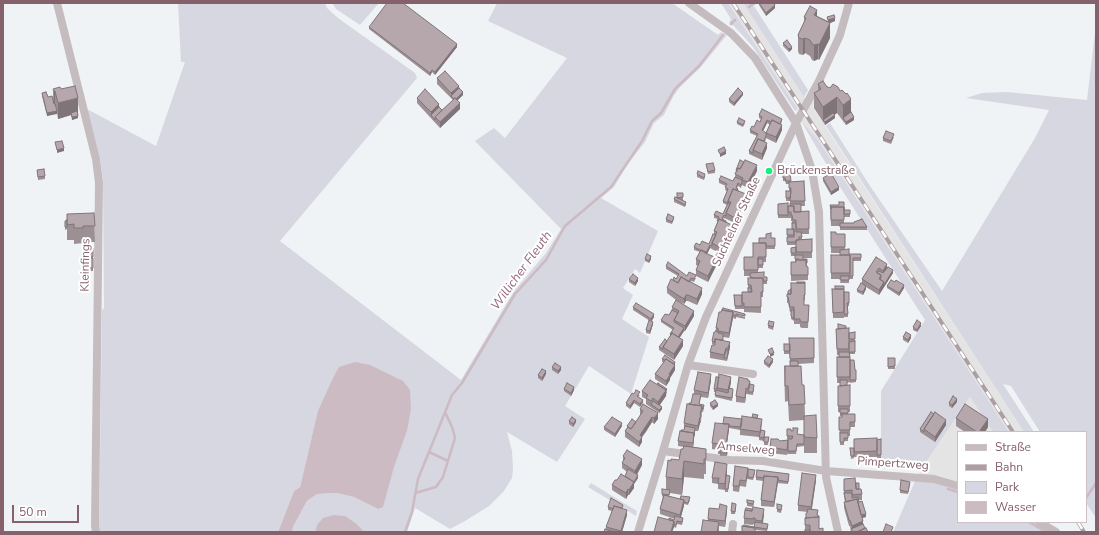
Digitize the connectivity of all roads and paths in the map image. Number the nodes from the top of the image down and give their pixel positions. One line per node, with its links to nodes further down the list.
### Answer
1 (57, 3): 11 (street, Kleinfings)
2 (689, 3): 4 (street)
3 (849, 3): 4 (street, Süchtelner Straße)
4 (796, 123): 5 (street, Süchtelner Straße); 8 (street)
5 (688, 365): 6 (street); 7 (street, Süchtelner Straße)
6 (753, 374)
7 (663, 451): 8 (street, Amselweg); 12 (street, Süchtelner Straße)
8 (826, 471): 9 (street, Pimpertzweg); 13 (street)
9 (957, 486)
10 (1041, 523): 14 (street)
11 (96, 532)
12 (638, 532)
13 (838, 532)
14 (1056, 532)

